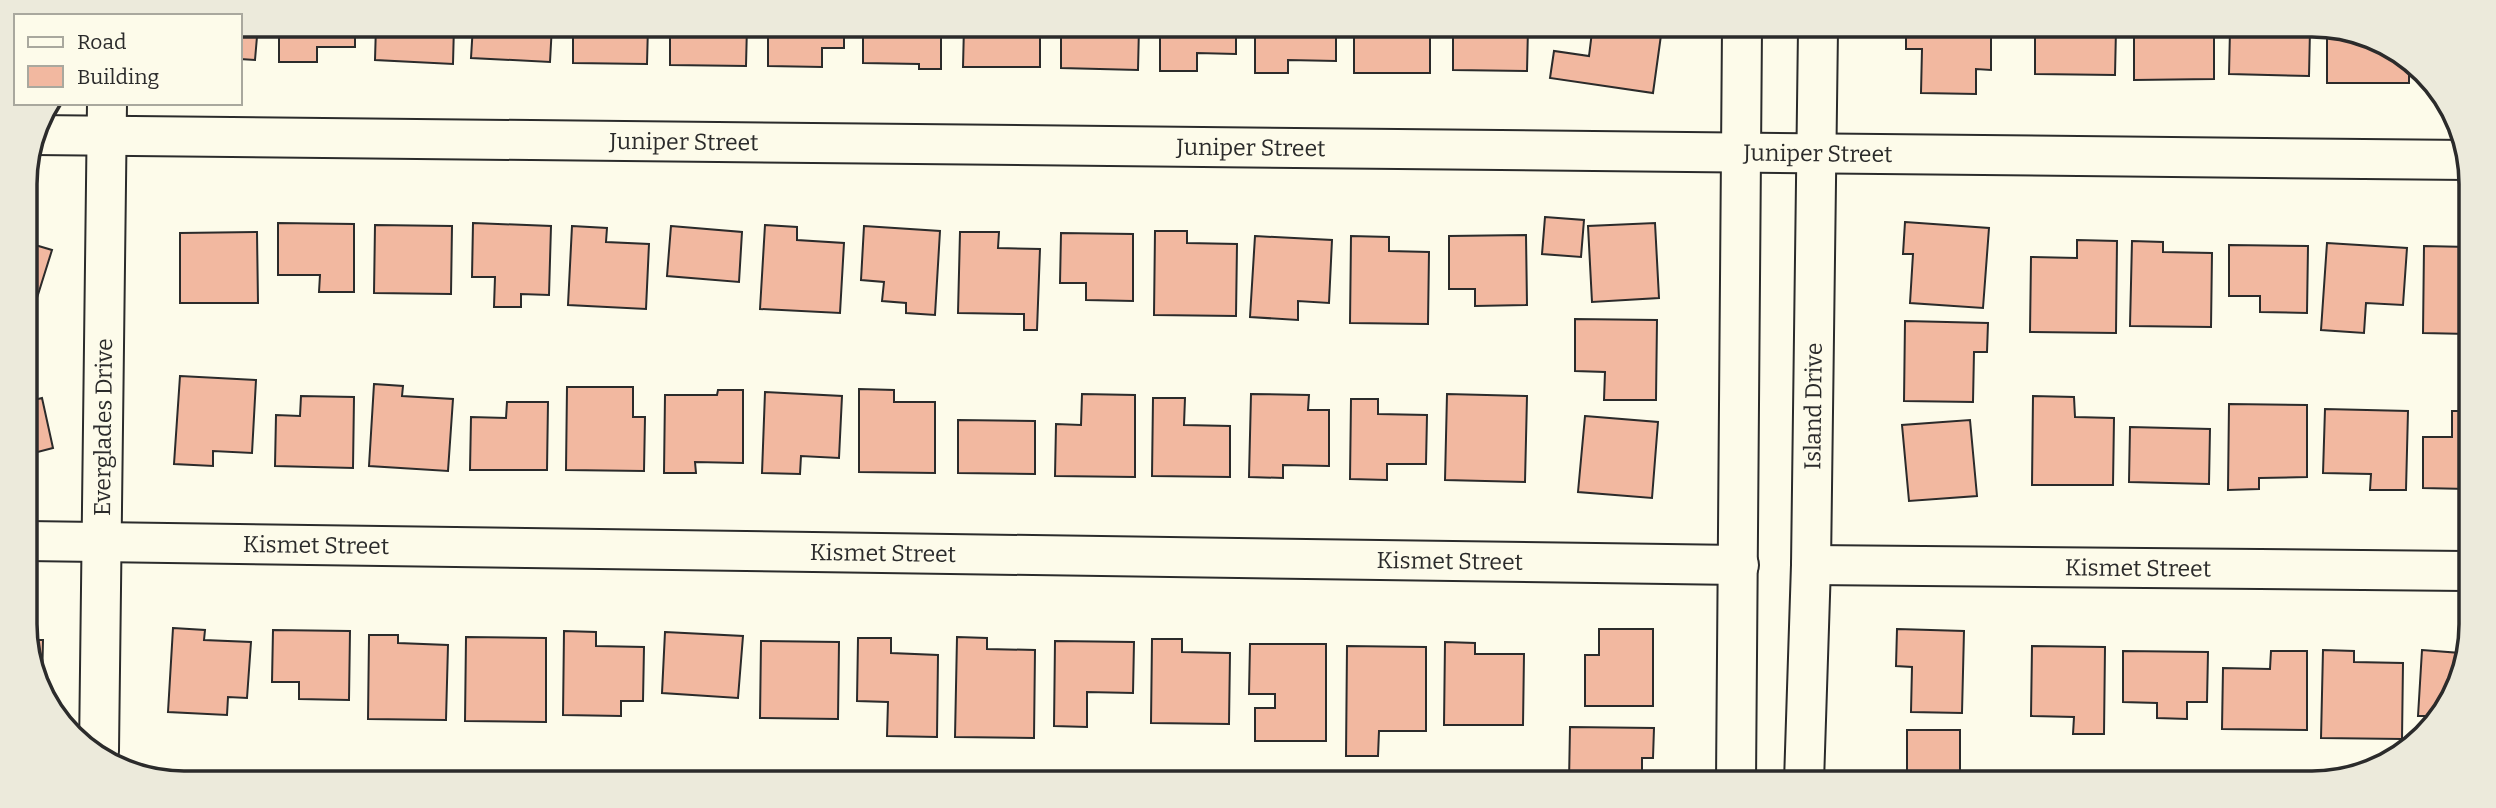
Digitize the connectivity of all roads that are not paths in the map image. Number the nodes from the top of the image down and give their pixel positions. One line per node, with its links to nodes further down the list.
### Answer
1 (1742, 37): 5 (street)
2 (1818, 37): 6 (street, Island Drive)
3 (107, 120): 4 (street, Juniper Street); 5 (street, Juniper Street); 9 (street, Everglades Drive)
4 (46, 133)
5 (1742, 152): 6 (street, Juniper Street); 10 (street)
6 (1816, 153): 7 (street, Juniper Street); 11 (street, Island Drive)
7 (2457, 160)
8 (37, 541): 9 (street, Kismet Street)
9 (103, 542): 10 (street, Kismet Street); 13 (street, Everglades Drive)
10 (1739, 565): 14 (street)
11 (1811, 565): 12 (street, Kismet Street); 15 (street, Island Drive)
12 (2459, 571)
13 (99, 745)
14 (1736, 771)
15 (1804, 771)

